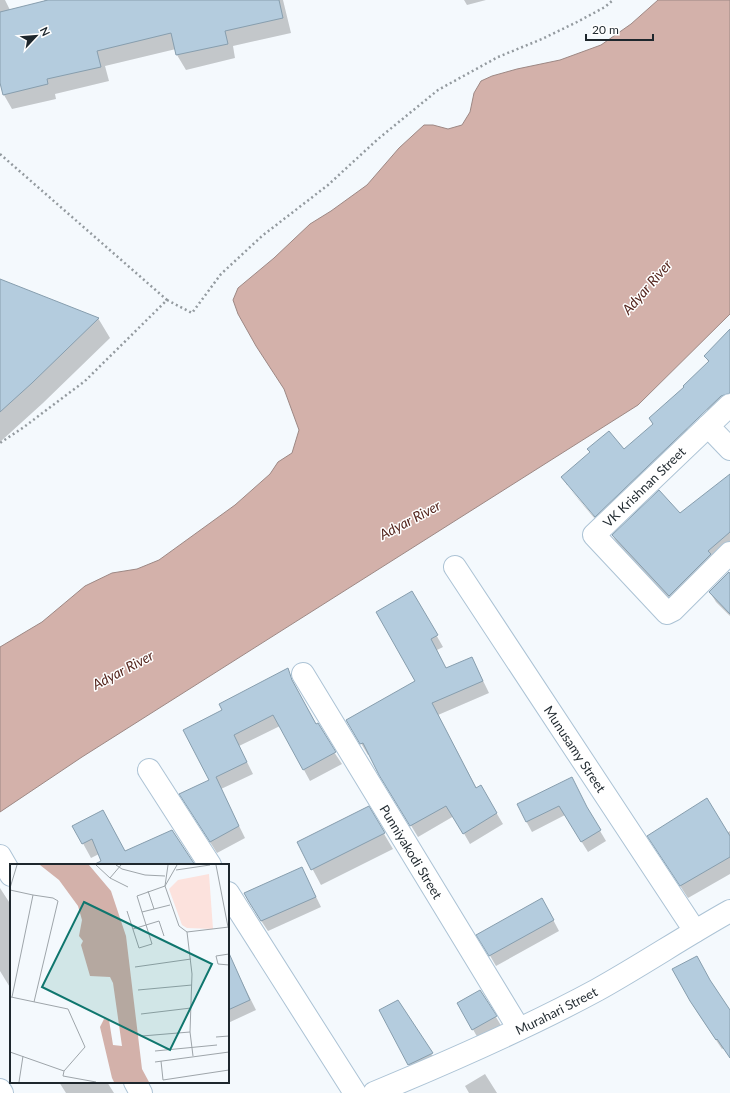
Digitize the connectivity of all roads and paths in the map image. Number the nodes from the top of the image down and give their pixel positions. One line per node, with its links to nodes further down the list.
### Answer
1 (613, 0): 3 (path)
2 (0, 154): 3 (path)
3 (167, 300): 6 (path)
4 (730, 405): 5 (street, VK Krishnan Street)
5 (708, 426): 7 (street); 8 (street, VK Krishnan Street)
6 (0, 443)
7 (730, 449)
8 (730, 553)
9 (455, 567): 17 (street, Munusamy Street)
10 (303, 674): 18 (street, Punniyakodi Street)
11 (149, 770): 13 (street)
12 (0, 856): 14 (street)
13 (209, 864)
14 (10, 873)
15 (229, 895): 23 (street)
16 (730, 911): 17 (street, Murahari Street)
17 (695, 931): 18 (street, Murahari Street)
18 (519, 1029): 24 (street, Murahari Street)
19 (136, 1083): 22 (street)
20 (0, 1090): 21 (street)
21 (2, 1093)
22 (141, 1093)
23 (355, 1093)
24 (374, 1093)

